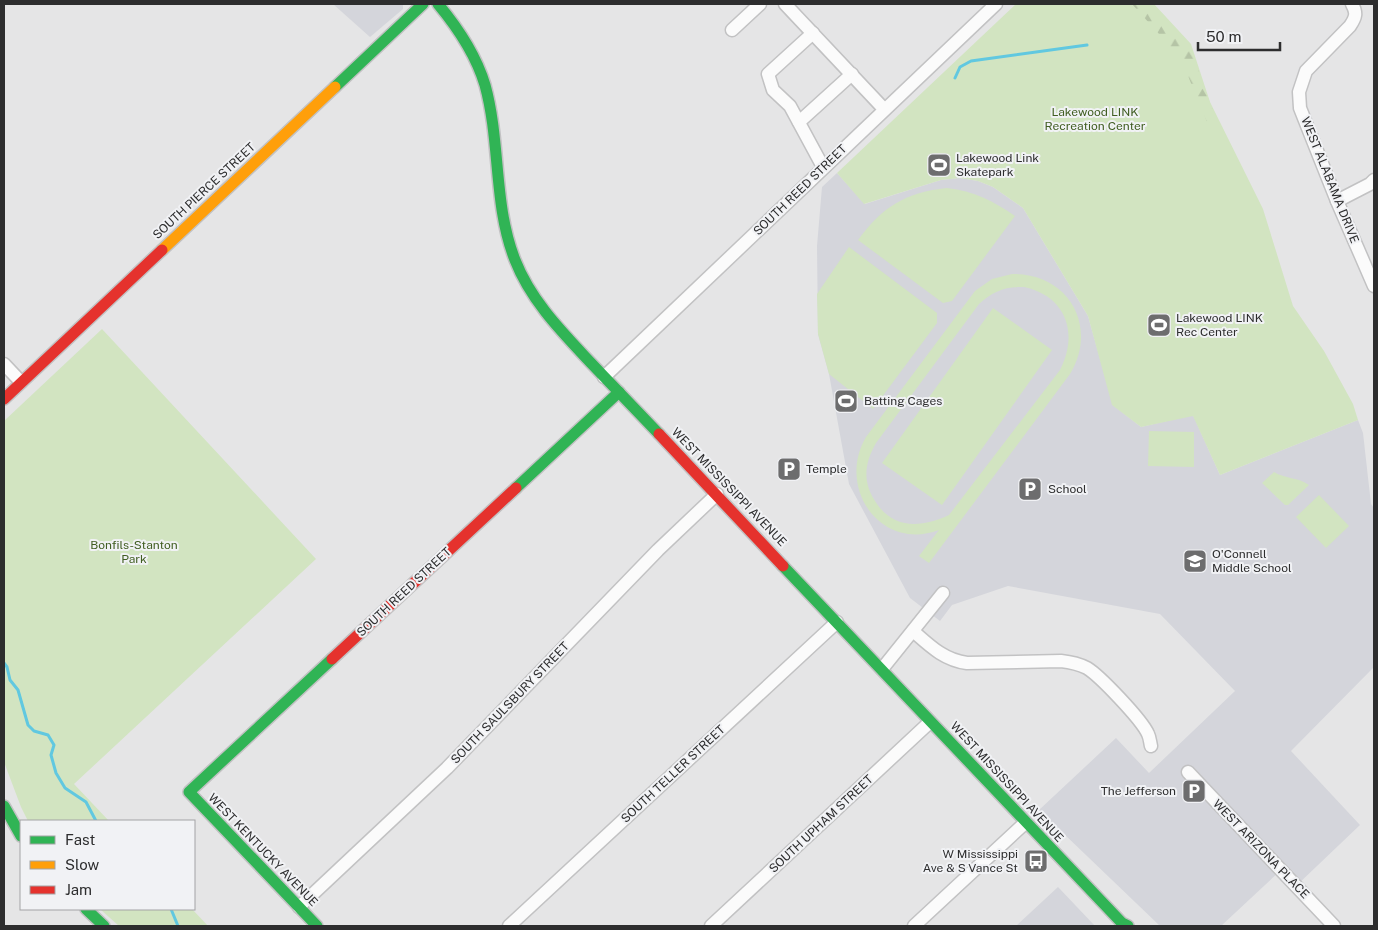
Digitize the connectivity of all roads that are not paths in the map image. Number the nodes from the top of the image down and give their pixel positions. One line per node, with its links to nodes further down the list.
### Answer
1 (423, 4): 18 (street, SOUTH PIERCE STREET)
2 (438, 4): 17 (street, WEST MISSISSIPPI AVENUE)
3 (760, 4): 7 (street)
4 (786, 4): 8 (street)
5 (996, 4): 10 (street, SOUTH REED STREET)
6 (1352, 4): 14 (street, WEST ALABAMA DRIVE)
7 (732, 30)
8 (813, 33): 9 (street); 11 (street)
9 (852, 74): 10 (street); 11 (street)
10 (884, 109): 12 (street, SOUTH REED STREET)
11 (799, 122): 12 (street)
12 (823, 167): 17 (street, SOUTH REED STREET)
13 (1374, 180): 14 (street)
14 (1337, 201): 15 (street, WEST ALABAMA DRIVE)
15 (1374, 286)
16 (4, 364): 18 (street)
17 (604, 377): 19 (street, WEST MISSISSIPPI AVENUE)
18 (22, 382): 20 (street, SOUTH PIERCE STREET)
19 (619, 392): 21 (street, WEST MISSISSIPPI AVENUE); 29 (street, SOUTH REED STREET)
20 (4, 398)
21 (717, 494): 23 (street, WEST MISSISSIPPI AVENUE); 33 (street, SOUTH SAULSBURY STREET)
22 (943, 593): 24 (street)
23 (838, 622): 25 (street, WEST MISSISSIPPI AVENUE); 38 (street, SOUTH TELLER STREET)
24 (913, 631): 25 (street); 27 (street)
25 (882, 668): 26 (street, WEST MISSISSIPPI AVENUE)
26 (930, 722): 31 (street, WEST MISSISSIPPI AVENUE); 39 (street, SOUTH UPHAM STREET)
27 (1151, 746)
28 (1188, 772): 41 (street, WEST ARIZONA PLACE)
29 (189, 792): 33 (street, WEST KENTUCKY AVENUE)
30 (4, 806): 32 (street)
31 (1025, 823): 35 (street, WEST MISSISSIPPI AVENUE); 40 (street)
32 (20, 834)
33 (299, 907): 37 (street, WEST KENTUCKY AVENUE)
34 (87, 910): 36 (street)
35 (1124, 925)
36 (104, 926)
37 (317, 926)
38 (509, 926)
39 (711, 926)
40 (914, 926)
41 (1334, 926)

